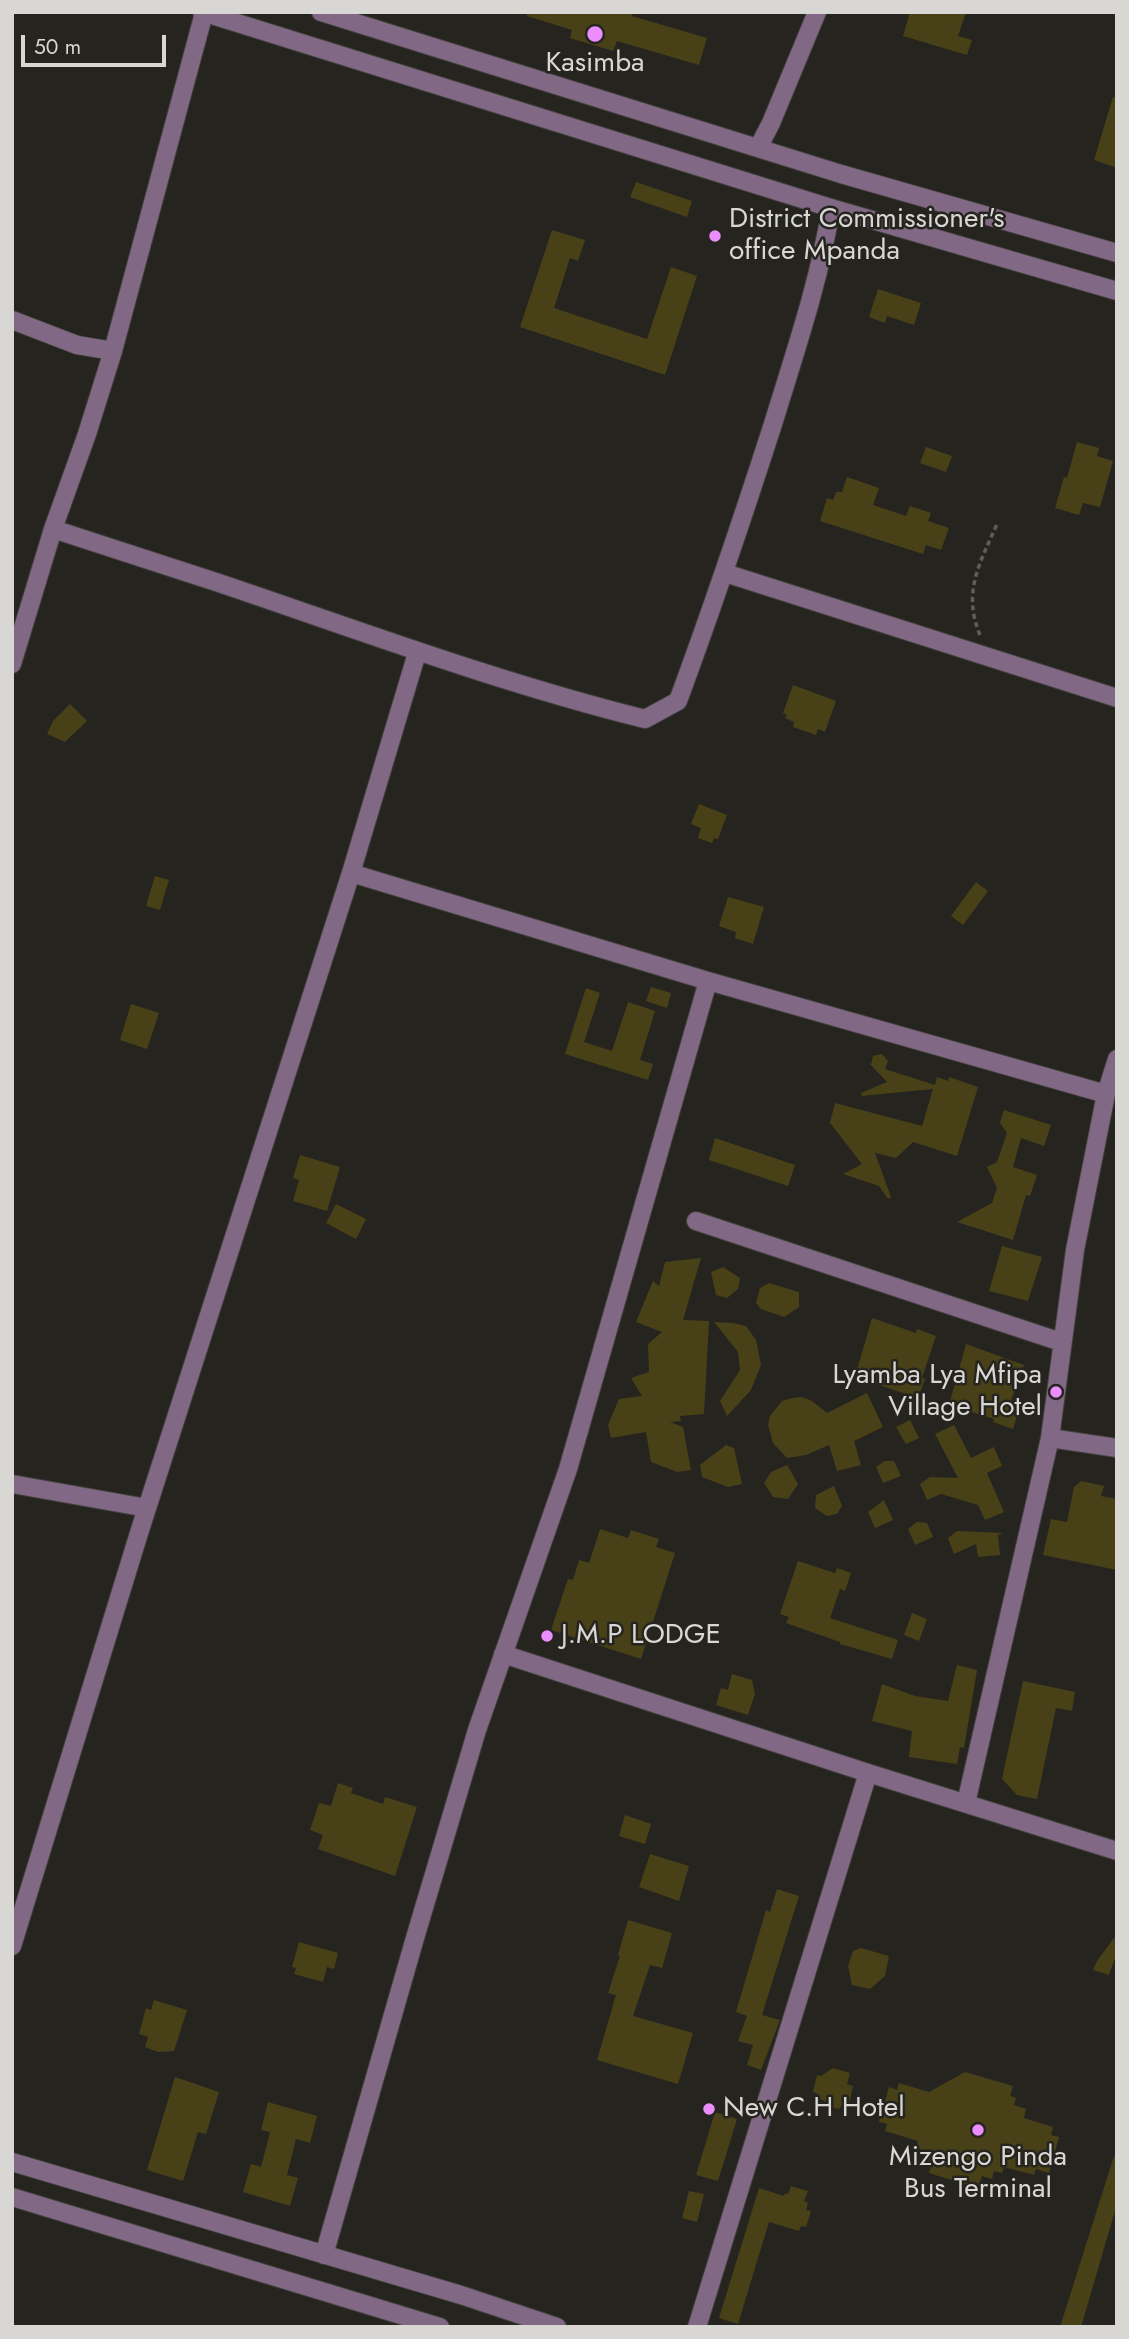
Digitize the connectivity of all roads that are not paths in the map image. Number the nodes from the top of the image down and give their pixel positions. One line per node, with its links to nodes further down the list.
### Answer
1 (321, 12): 4 (street)
2 (817, 12): 4 (street)
3 (203, 13): 5 (street); 9 (street)
4 (758, 148): 6 (street)
5 (831, 208): 7 (street); 11 (street)
6 (1117, 253)
7 (1117, 290)
8 (12, 320): 9 (street)
9 (113, 351): 10 (street)
10 (53, 529): 12 (street); 13 (street)
11 (725, 573): 12 (street); 14 (street)
12 (417, 653): 15 (street)
13 (12, 664)
14 (1117, 698)
15 (351, 873): 16 (street); 24 (street)
16 (708, 981): 18 (street); 25 (street)
17 (1117, 1059): 18 (street)
18 (1106, 1094): 20 (street)
19 (696, 1221): 20 (street)
20 (1061, 1342): 21 (street)
21 (1050, 1438): 22 (street); 27 (street)
22 (1117, 1448)
23 (12, 1484): 24 (street)
24 (147, 1508): 29 (street)
25 (503, 1654): 26 (street); 32 (street)
26 (868, 1773): 27 (street); 35 (street)
27 (966, 1803): 28 (street)
28 (1117, 1851)
29 (12, 1946)
30 (12, 2162): 32 (street)
31 (12, 2197): 33 (street)
32 (324, 2255): 34 (street)
33 (440, 2327)
34 (557, 2327)
35 (697, 2327)

